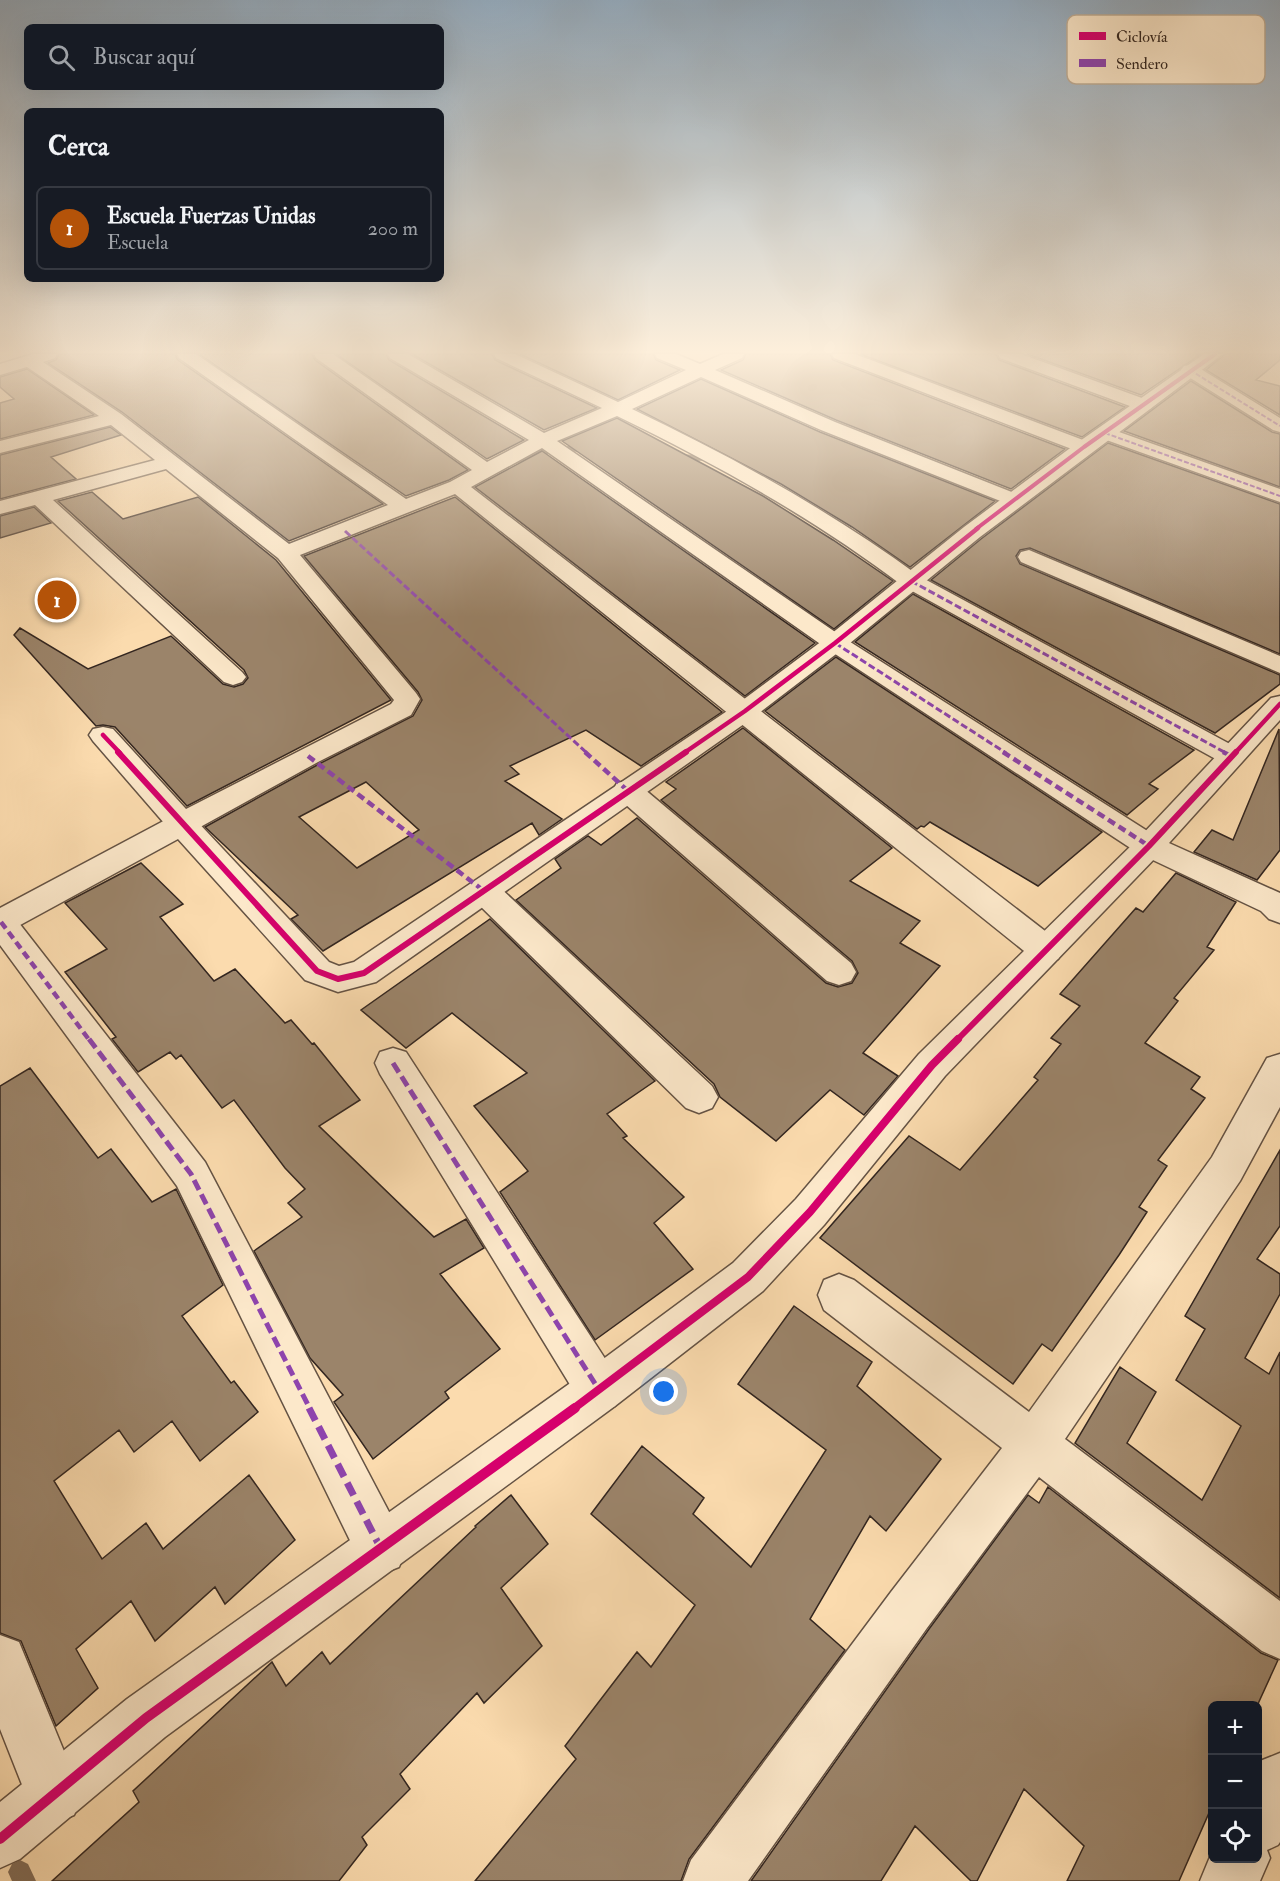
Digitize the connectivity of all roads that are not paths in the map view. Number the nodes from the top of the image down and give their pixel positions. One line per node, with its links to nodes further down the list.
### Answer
1 (21, 442): 13 (street)
2 (144, 442): 15 (street)
3 (314, 442): 21 (street)
4 (445, 442): 16 (street)
5 (545, 442): 12 (street)
6 (559, 442): 12 (street)
7 (682, 442): 25 (street)
8 (868, 442): 20 (street)
9 (1070, 442): 14 (street)
10 (1092, 442): 14 (street)
11 (1129, 442): 18 (street)
12 (552, 446): 16 (street); 26 (street)
13 (0, 447)
14 (1084, 447): 20 (street)
15 (169, 462): 19 (street); 23 (street)
16 (485, 470): 17 (street)
17 (457, 486): 21 (street); 30 (street)
18 (1280, 496)
19 (38, 497): 22 (street); 28 (street)
20 (1015, 500): 25 (street)
21 (404, 507): 23 (street)
22 (0, 508)
23 (286, 553): 34 (street)
24 (1029, 557): 27 (street)
25 (911, 581): 26 (street); 32 (street)
26 (836, 643): 30 (street); 35 (street)
27 (1280, 665)
28 (233, 677)
29 (1280, 704): 32 (street)
30 (745, 711): 33 (street); 39 (street)
31 (103, 735): 34 (street)
32 (1231, 756): 35 (street)
33 (627, 790): 36 (street); 40 (street)
34 (182, 825): 36 (street); 38 (street)
35 (1149, 846): 37 (street); 39 (street)
36 (484, 891): 43 (street)
37 (1280, 911)
38 (1, 922): 47 (street)
39 (1046, 950): 45 (street)
40 (839, 972)
41 (393, 1063): 45 (street)
42 (1280, 1069): 46 (street)
43 (699, 1097)
44 (839, 1294): 46 (street)
45 (599, 1390): 47 (street)
46 (1035, 1443): 48 (street); 55 (street)
47 (381, 1549): 51 (street)
48 (1280, 1633)
49 (0, 1662): 51 (street)
50 (1280, 1781): 52 (street)
51 (54, 1794): 53 (street)
52 (1262, 1815)
53 (0, 1839)
54 (1238, 1863): 56 (street)
55 (712, 1881)
56 (1229, 1881)

